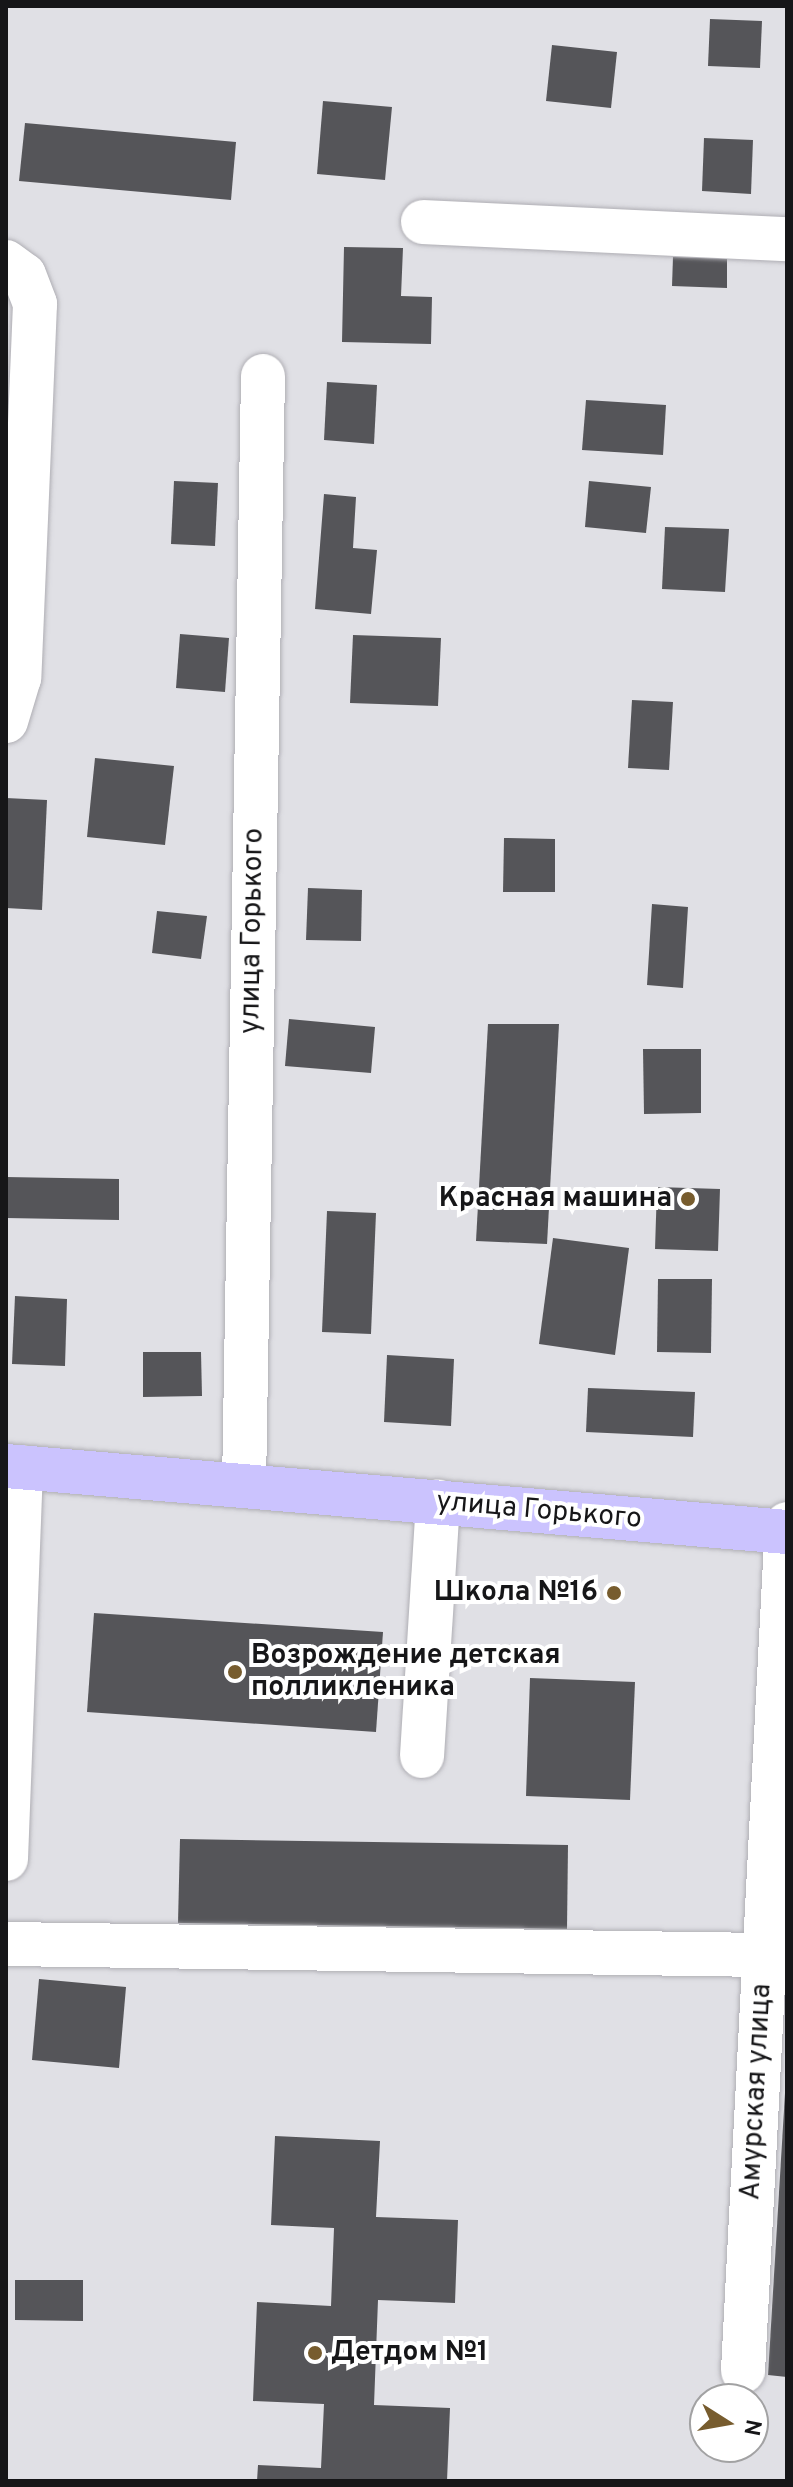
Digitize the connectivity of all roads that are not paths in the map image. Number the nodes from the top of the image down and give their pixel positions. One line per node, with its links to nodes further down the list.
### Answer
1 (423, 222): 2 (street)
2 (787, 239)
3 (6, 262): 5 (street)
4 (263, 376): 7 (street, улица Горького)
5 (6, 721)
6 (14, 1467): 7 (main road, улица Горького); 13 (street)
7 (244, 1486): 8 (main road, улица Горького)
8 (438, 1502): 10 (main road, улица Горького); 11 (street)
9 (787, 1524): 10 (street, Амурская улица)
10 (787, 1532): 12 (street, Амурская улица)
11 (422, 1756)
12 (779, 1829): 15 (street, Амурская улица)
13 (6, 1859)
14 (6, 1944): 15 (street)
15 (764, 1955): 16 (street, Амурская улица)
16 (743, 2371)

